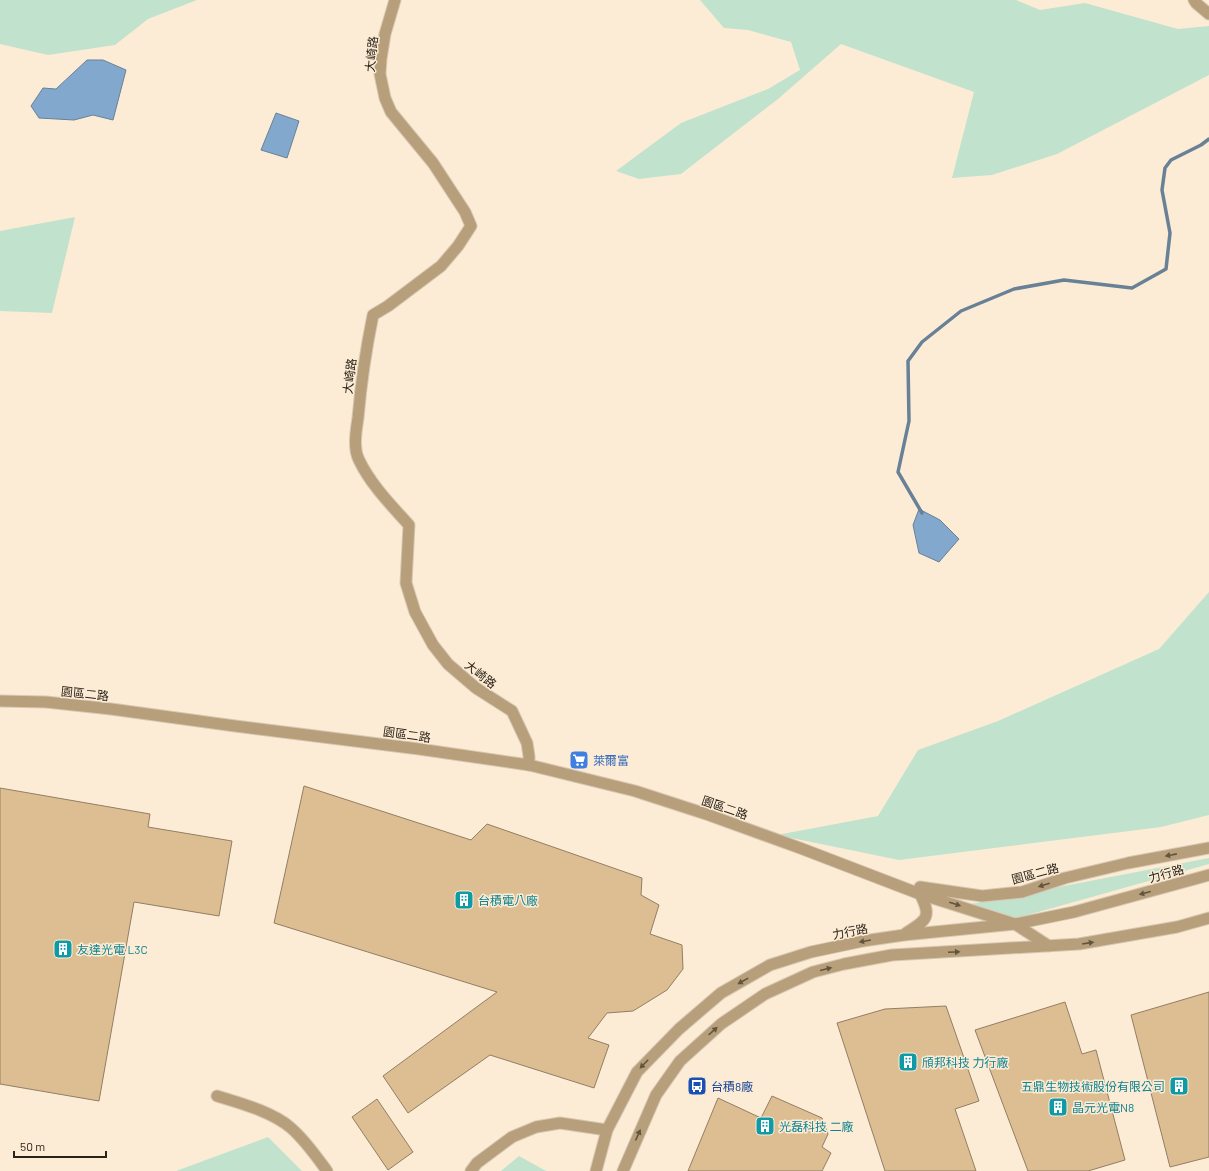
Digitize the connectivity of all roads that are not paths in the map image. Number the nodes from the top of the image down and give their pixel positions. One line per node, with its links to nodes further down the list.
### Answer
1 (396, 0): 5 (street, 大崎路)
2 (1194, 0): 3 (street)
3 (1209, 14)
4 (0, 701): 5 (street, 園區二路)
5 (529, 765): 6 (street, 園區二路)
6 (800, 848): 7 (street, 園區二路, one-way to 6); 9 (street, 園區二路)
7 (1209, 848)
8 (1209, 875): 11 (street, 力行路, one-way to 11)
9 (920, 894): 11 (street, 園區二路, one-way to 11); 12 (street)
10 (1209, 918): 13 (street, one-way to 10)
11 (1016, 924): 12 (street, 力行路); 13 (street, 園區二路)
12 (904, 934): 15 (street, 力行路, one-way to 15)
13 (1049, 946): 19 (street, one-way to 13)
14 (217, 1096): 16 (street)
15 (608, 1130): 17 (street); 18 (street, 力行路)
16 (327, 1171)
17 (471, 1171)
18 (596, 1171)
19 (623, 1171)

